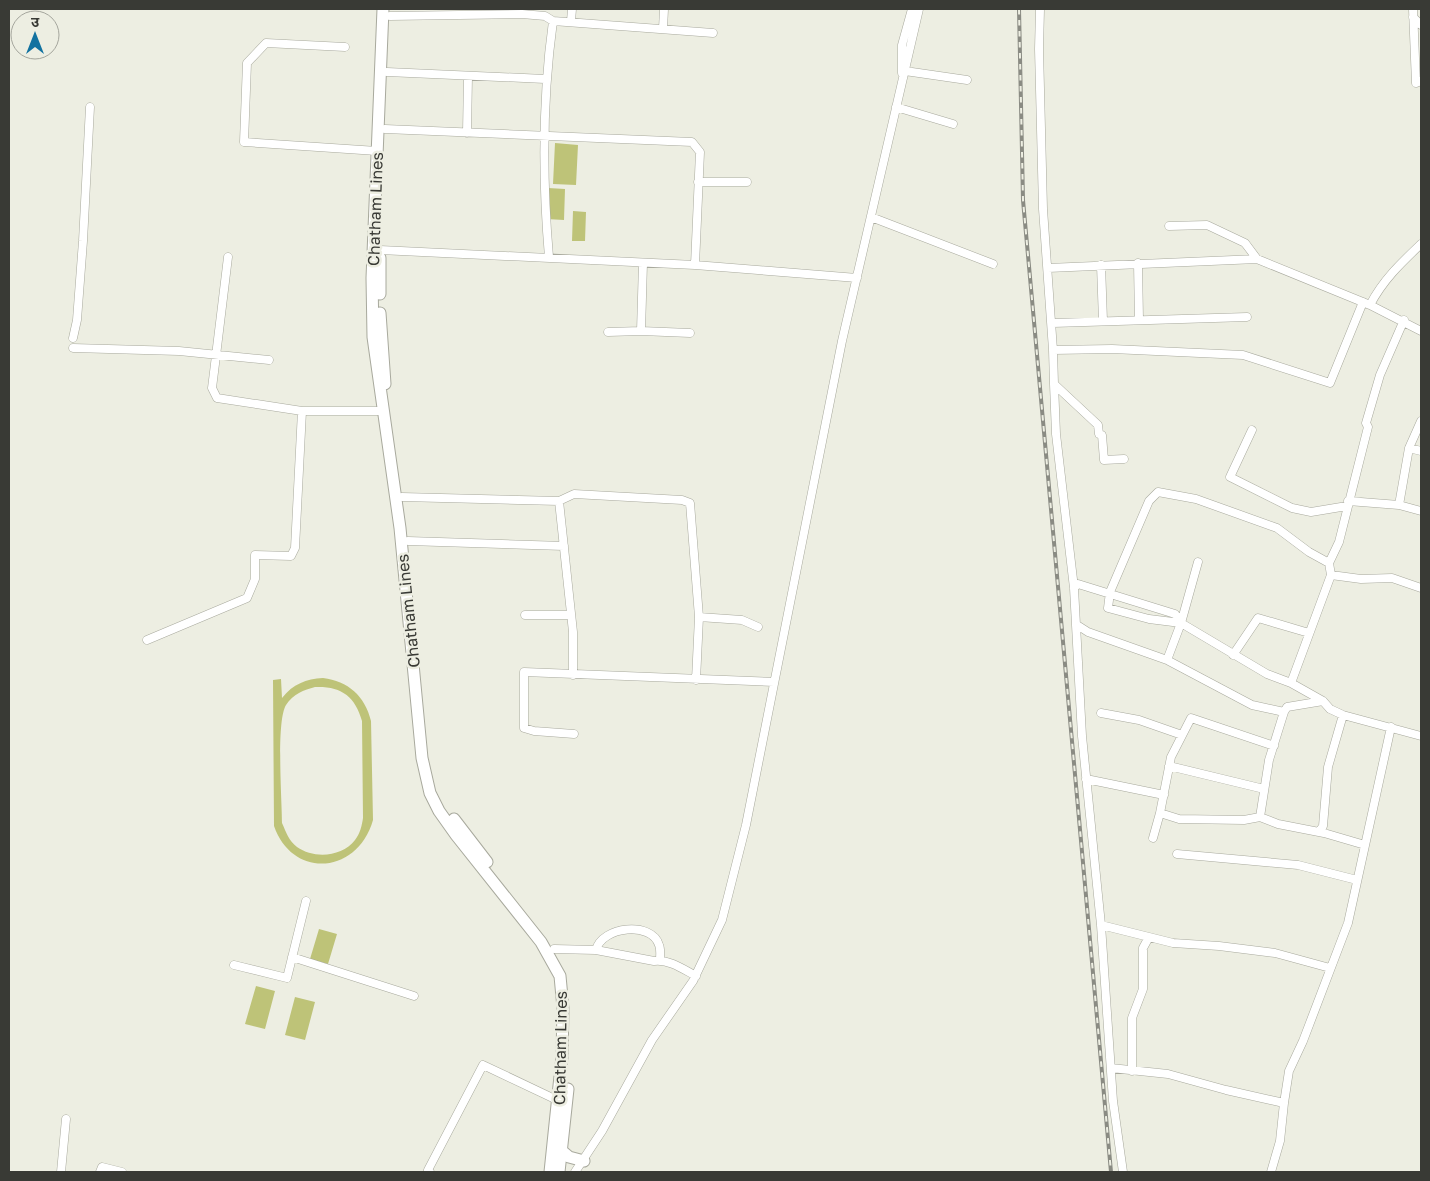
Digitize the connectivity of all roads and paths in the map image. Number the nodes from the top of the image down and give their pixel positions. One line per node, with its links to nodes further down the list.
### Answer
1 (572, 9): 9 (street)
2 (664, 9): 11 (street)
3 (912, 9): 18 (street)
4 (920, 9): 14 (street)
5 (1040, 9): 42 (street)
6 (388, 11): 8 (street); 15 (highway, Chatham Lines); 27 (highway, Chatham Lines)
7 (1413, 13): 10 (street); 20 (street)
8 (553, 21): 9 (street); 17 (street)
9 (571, 21): 11 (street)
10 (1421, 25)
11 (663, 29): 12 (street)
12 (713, 34)
13 (345, 48): 27 (street)
14 (905, 70): 18 (street); 19 (street)
15 (387, 72): 16 (street); 24 (highway, Chatham Lines)
16 (468, 76): 17 (street); 25 (street)
17 (545, 79): 26 (street)
18 (903, 80): 22 (street)
19 (967, 80)
20 (1421, 81)
21 (90, 107): 54 (street)
22 (896, 107): 23 (street); 30 (street)
23 (953, 124)
24 (385, 129): 25 (street); 33 (highway, Chatham Lines)
25 (467, 133): 26 (street)
26 (544, 136): 28 (street); 35 (street)
27 (377, 151): 61 (highway, Chatham Lines)
28 (698, 182): 29 (street); 41 (street)
29 (748, 182)
30 (871, 217): 39 (street); 43 (street)
31 (1169, 226): 36 (street)
32 (1421, 244): 44 (street)
33 (380, 250): 35 (street); 67 (highway, Chatham Lines)
34 (228, 257): 57 (street)
35 (549, 257): 37 (street)
36 (1257, 259): 38 (street); 44 (street)
37 (643, 263): 41 (street); 50 (street)
38 (1138, 263): 40 (street); 46 (street)
39 (993, 264)
40 (1101, 265): 42 (street); 48 (street)
41 (695, 266): 43 (street)
42 (1048, 268): 49 (street)
43 (857, 278): 93 (street)
44 (1367, 303): 47 (street); 56 (street)
45 (1247, 318): 46 (street)
46 (1138, 320): 48 (street)
47 (1404, 320): 51 (street); 70 (street)
48 (1103, 321): 49 (street)
49 (1053, 323): 56 (street)
50 (641, 331): 52 (street); 53 (street)
51 (1421, 331)
52 (608, 332)
53 (690, 333)
54 (73, 338)
55 (72, 348): 57 (street)
56 (1053, 350): 59 (street)
57 (215, 356): 58 (street); 60 (street)
58 (269, 360)
59 (1054, 384): 66 (street); 78 (street)
60 (302, 411): 61 (street); 88 (street)
61 (382, 411): 67 (highway, Chatham Lines)
62 (1421, 421): 64 (street)
63 (1252, 430): 70 (street)
64 (1409, 448): 65 (street); 71 (street)
65 (1421, 451)
66 (1124, 459)
67 (395, 467): 68 (highway, Chatham Lines); 128 (highway, Chatham Lines)
68 (402, 497): 69 (street); 73 (highway, Chatham Lines)
69 (559, 501): 74 (street); 83 (street)
70 (1347, 504): 71 (street); 76 (street)
71 (1399, 506): 72 (street)
72 (1421, 511)
73 (408, 541): 74 (street); 118 (highway, Chatham Lines)
74 (564, 546): 82 (street)
75 (1198, 562): 84 (street)
76 (1329, 564): 77 (street); 80 (street)
77 (1330, 575): 79 (street); 87 (street)
78 (1074, 588): 80 (street); 85 (street)
79 (1421, 588)
80 (1110, 592): 84 (street); 84 (street)
81 (525, 615): 82 (street)
82 (570, 615): 91 (street)
83 (699, 617): 86 (street); 92 (street)
84 (1181, 623): 89 (street); 90 (street)
85 (1077, 625): 90 (street); 105 (street)
86 (758, 628)
87 (1309, 633): 89 (street); 94 (street)
88 (147, 640)
89 (1233, 655): 94 (street)
90 (1167, 660): 96 (street)
91 (573, 675): 92 (street); 100 (street)
92 (696, 680): 93 (street)
93 (774, 682): 124 (street)
94 (1291, 683): 95 (street)
95 (1323, 700): 96 (street); 98 (street)
96 (1284, 712): 103 (street)
97 (1101, 713): 101 (street)
98 (1343, 714): 99 (street); 110 (street)
99 (1391, 727): 102 (street); 112 (street)
100 (574, 734)
101 (1182, 735): 103 (street); 104 (street)
102 (1421, 736)
103 (1274, 746): 106 (street)
104 (1169, 766): 106 (street); 107 (street)
105 (1086, 779): 107 (street); 116 (street)
106 (1264, 789): 109 (street)
107 (1164, 795): 108 (street)
108 (1160, 813): 109 (street); 111 (street)
109 (1260, 817): 110 (street)
110 (1319, 832): 112 (street)
111 (1153, 838)
112 (1365, 845): 114 (street)
113 (1177, 854): 114 (street)
114 (1357, 880): 123 (street)
115 (306, 901): 120 (street)
116 (1101, 925): 117 (street); 126 (street)
117 (1149, 937): 123 (street); 127 (street)
118 (554, 949): 119 (street); 131 (highway, Chatham Lines)
119 (596, 950): 121 (street); 121 (street)
120 (292, 957): 122 (street); 125 (street)
121 (660, 960): 124 (street)
122 (234, 966)
123 (1330, 968): 129 (street)
124 (696, 976): 132 (street)
125 (414, 996)
126 (1111, 1068): 127 (street); 140 (street)
127 (1132, 1071): 129 (street)
128 (560, 1101): 136 (street); 137 (highway, Chatham Lines)
129 (1284, 1103): 141 (street)
130 (66, 1119): 133 (street)
131 (562, 1150): 132 (highway); 138 (highway, Chatham Lines)
132 (584, 1161): 139 (street)
133 (61, 1172)
134 (100, 1172): 135 (street)
135 (122, 1172)
136 (430, 1172)
137 (550, 1172)
138 (559, 1172)
139 (575, 1172)
140 (1123, 1172)
141 (1270, 1172)

